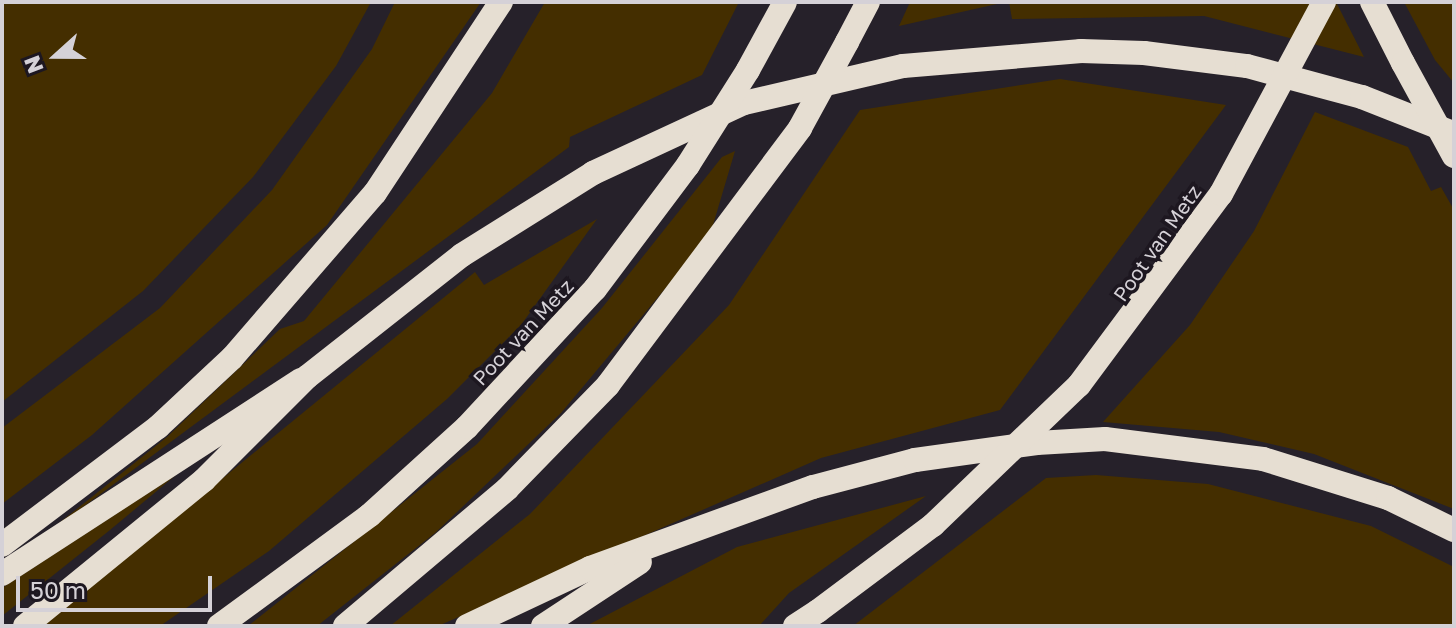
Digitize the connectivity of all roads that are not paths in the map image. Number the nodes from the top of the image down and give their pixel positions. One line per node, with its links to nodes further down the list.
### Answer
1 (501, 2): 11 (highway)
2 (785, 2): 14 (highway, Poot van Metz, bridge)
3 (868, 2): 15 (highway, bridge)
4 (1324, 2): 18 (highway, Poot van Metz, bridge)
5 (1372, 2): 7 (highway, bridge)
6 (1454, 134): 8 (highway)
7 (1454, 156)
8 (307, 377): 12 (highway); 13 (highway)
9 (1454, 530): 10 (highway)
10 (683, 536): 16 (highway); 17 (highway)
11 (2, 545)
12 (2, 574)
13 (25, 626)
14 (219, 626)
15 (345, 626)
16 (467, 626)
17 (543, 626)
18 (795, 626)

